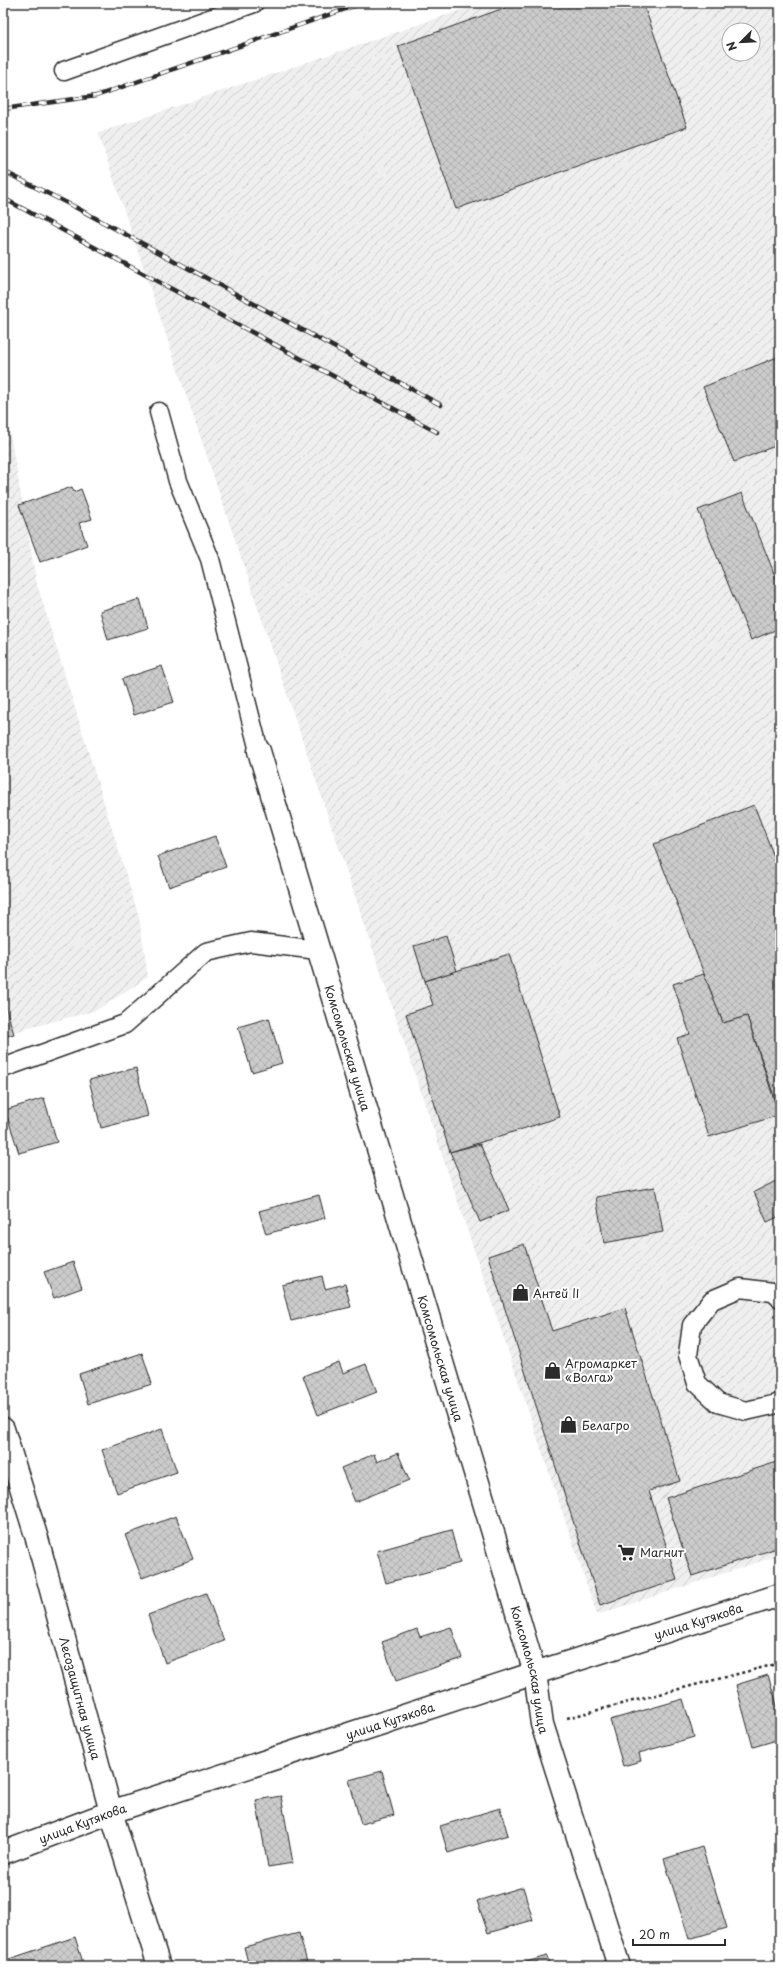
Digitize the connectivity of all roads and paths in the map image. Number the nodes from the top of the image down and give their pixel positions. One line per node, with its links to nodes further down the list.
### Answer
1 (254, 3): 2 (lane)
2 (64, 72)
3 (159, 412): 4 (lane)
4 (259, 751): 5 (street, Комсомольская улица)
5 (318, 950): 6 (lane); 12 (street, Комсомольская улица)
6 (3, 1068)
7 (780, 1298): 8 (lane)
8 (780, 1402)
9 (3, 1429): 14 (street, Лесозащитная улица)
10 (780, 1595): 12 (street, улица Кутякова)
11 (780, 1663): 13 (path)
12 (535, 1673): 13 (street, Комсомольская улица); 14 (street, улица Кутякова)
13 (542, 1724): 17 (street, Комсомольская улица)
14 (111, 1812): 15 (street, улица Кутякова); 16 (street, Лесозащитная улица)
15 (3, 1853)
16 (159, 1966)
17 (619, 1966)

